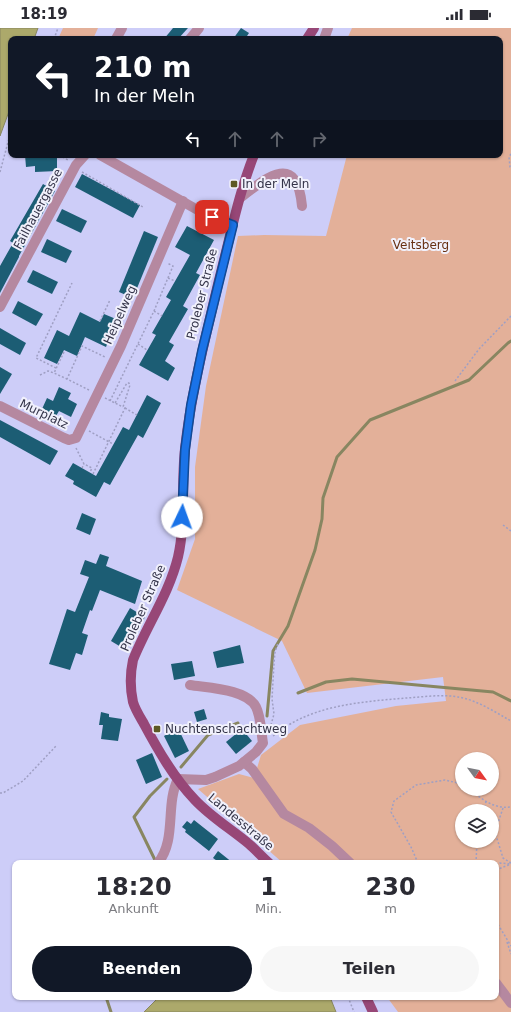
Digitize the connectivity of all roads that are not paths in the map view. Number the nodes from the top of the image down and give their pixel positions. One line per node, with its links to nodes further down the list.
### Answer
1 (199, 28): 2 (street)
2 (192, 36)
3 (82, 158): 12 (street, Failhauergasse)
4 (106, 158): 7 (street)
5 (122, 158): 7 (street)
6 (253, 158): 8 (main road, Proleber Straße)
7 (119, 165): 9 (street)
8 (240, 198): 10 (street); 11 (main road, Proleber Straße)
9 (183, 201): 11 (street); 14 (street, Heipelweg)
10 (302, 206)
11 (233, 225): 17 (main road, Proleber Straße)
12 (0, 307)
13 (0, 406): 14 (street, Murplatz)
14 (75, 439)
15 (190, 685): 16 (street)
16 (244, 762): 17 (street); 21 (street)
17 (178, 779): 18 (main road, Proleber Straße); 19 (street)
18 (196, 801): 20 (main road, Landesstraße)
19 (160, 860)
20 (265, 860)
21 (347, 860)
22 (499, 987): 24 (street)
23 (367, 1000): 25 (main road)
24 (511, 1003)
25 (373, 1012)

